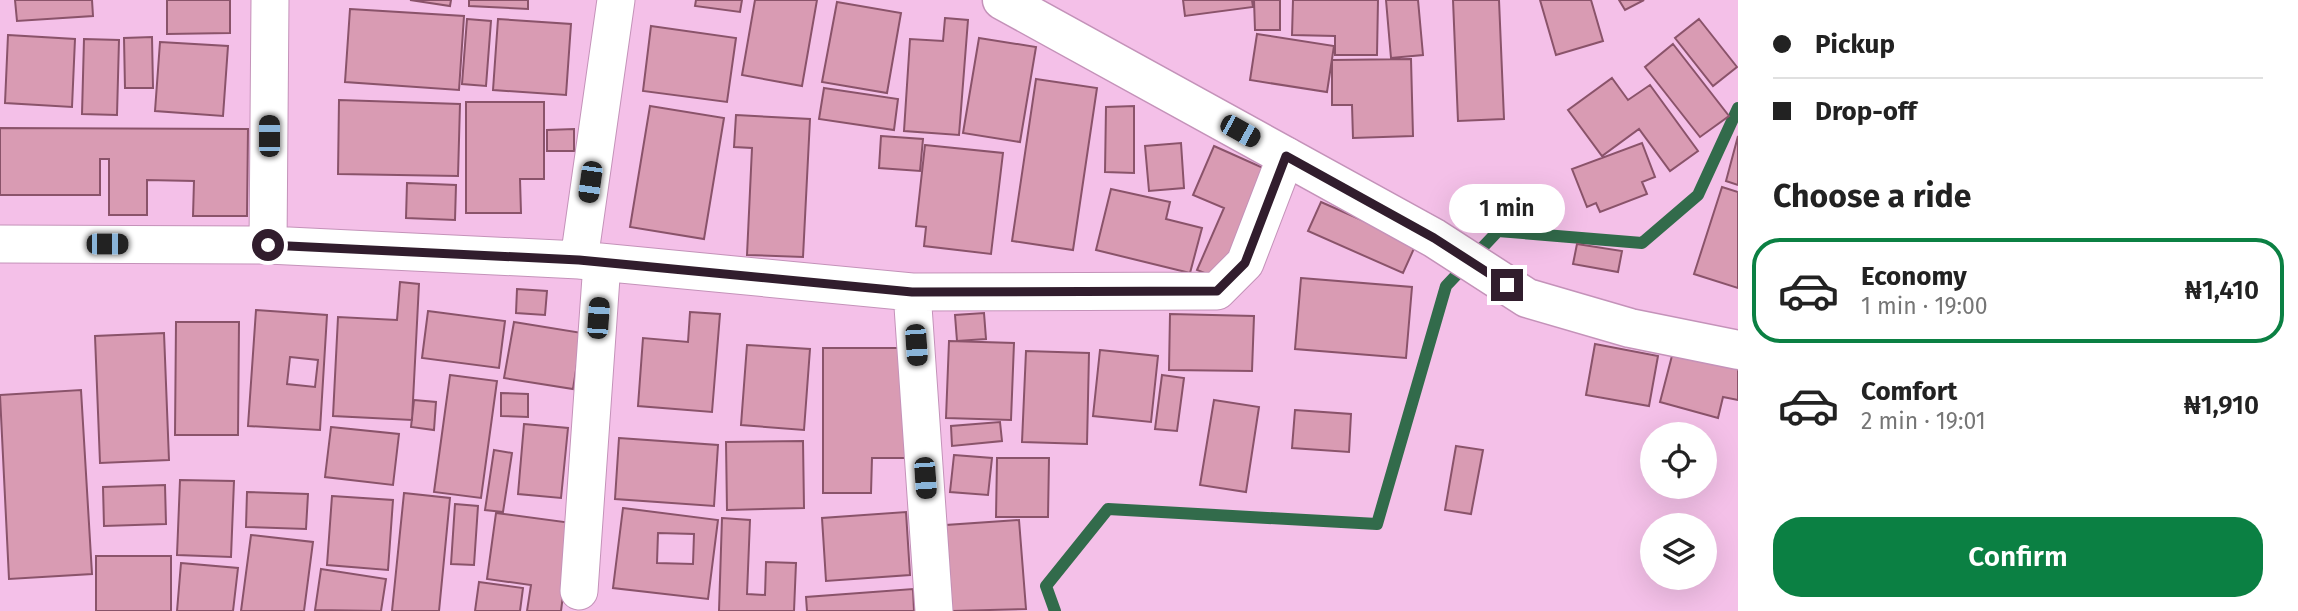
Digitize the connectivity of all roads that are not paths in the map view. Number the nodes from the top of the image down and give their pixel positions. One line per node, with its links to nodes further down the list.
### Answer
1 (270, 0): 6 (street)
2 (616, 0): 7 (street)
3 (1002, 0): 4 (street)
4 (1286, 156): 8 (street); 9 (street)
5 (0, 244): 6 (street)
6 (268, 245): 7 (street)
7 (591, 262): 8 (street); 10 (street)
8 (912, 292): 11 (street)
9 (1738, 350)
10 (579, 592)
11 (933, 611)

